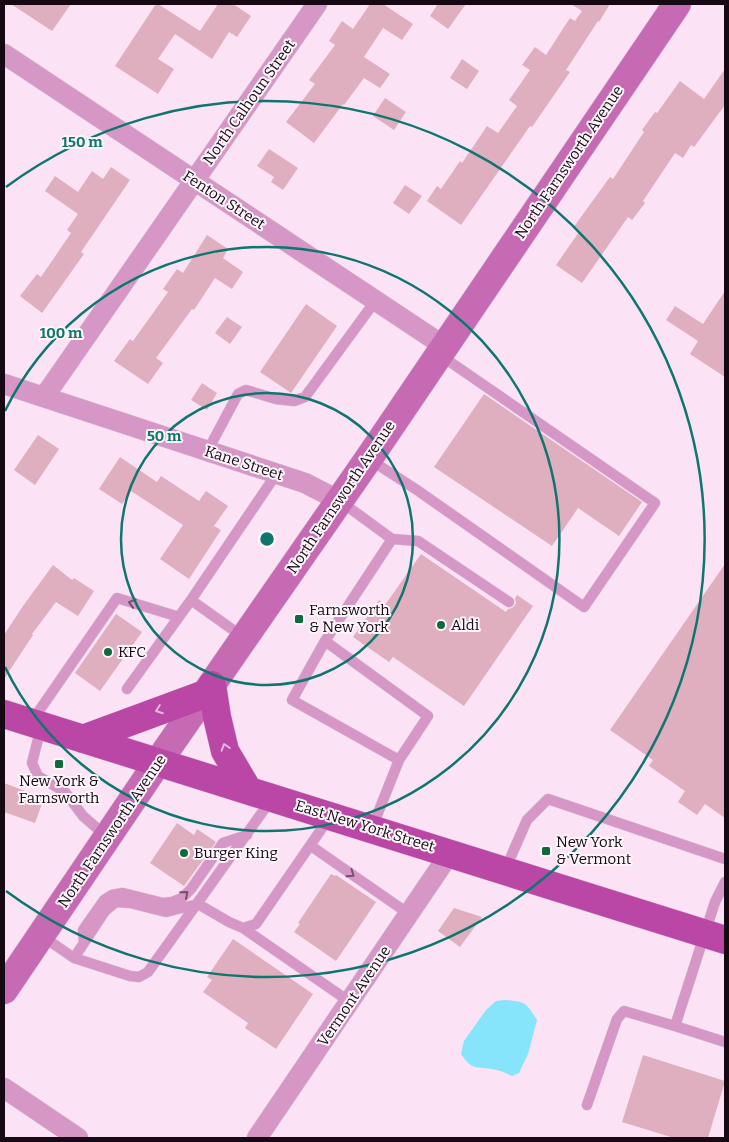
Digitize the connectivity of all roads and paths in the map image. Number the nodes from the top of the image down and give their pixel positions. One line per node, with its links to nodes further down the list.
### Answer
1 (316, 4): 4 (street, North Calhoun Street)
2 (678, 4): 6 (main road, North Farnsworth Avenue)
3 (4, 54): 4 (street, Fenton Street)
4 (195, 180): 5 (street, Fenton Street); 8 (street, North Calhoun Street)
5 (376, 300): 6 (street, Fenton Street); 9 (lane)
6 (442, 350): 10 (main road, North Farnsworth Avenue); 10 (lane)
7 (4, 384): 8 (street, Kane Street)
8 (44, 397): 9 (street, Kane Street)
9 (208, 450): 11 (street, Kane Street)
10 (369, 458): 12 (main road, North Farnsworth Avenue)
11 (277, 473): 12 (street, Kane Street); 14 (lane)
12 (340, 501): 13 (lane); 17 (main road, North Farnsworth Avenue)
13 (392, 538): 15 (lane); 18 (lane)
14 (190, 600): 16 (lane); 17 (lane)
15 (509, 602)
16 (179, 617): 19 (lane); 22 (lane, one-way to 22)
17 (244, 638): 20 (main road, North Farnsworth Avenue)
18 (325, 641): 24 (lane); 24 (lane)
19 (127, 689)
20 (208, 689): 23 (main road, one-way to 23); 25 (main road, North Farnsworth Avenue); 26 (main road, one-way to 20)
21 (4, 714): 22 (main road, East New York Street)
22 (36, 724): 23 (main road, East New York Street); 30 (lane)
23 (83, 738): 25 (main road, East New York Street)
24 (399, 760): 28 (lane)
25 (158, 762): 26 (main road, East New York Street); 30 (main road, North Farnsworth Avenue)
26 (260, 794): 27 (main road, East New York Street); 29 (lane)
27 (331, 816): 28 (main road, East New York Street); 31 (lane)
28 (372, 829): 32 (main road, East New York Street)
29 (247, 835): 36 (lane); 41 (lane, one-way to 29)
30 (107, 837): 39 (main road, North Farnsworth Avenue)
31 (311, 846): 37 (lane, one-way to 37); 38 (lane)
32 (450, 853): 34 (main road, East New York Street); 37 (street, Vermont Avenue)
33 (725, 859): 34 (lane)
34 (505, 871): 40 (main road, East New York Street)
35 (725, 882): 40 (lane)
36 (198, 904): 38 (lane); 41 (lane); 42 (lane)
37 (409, 914): 44 (street, Vermont Avenue)
38 (243, 928): 44 (lane)
39 (41, 935): 42 (lane); 43 (main road, North Farnsworth Avenue)
40 (715, 937): 45 (lane)
41 (84, 942): 42 (lane)
42 (74, 958)
43 (4, 990)
44 (350, 1002): 50 (street, Vermont Avenue)
45 (675, 1026): 46 (lane); 48 (lane)
46 (725, 1042)
47 (4, 1088): 49 (street)
48 (587, 1105)
49 (78, 1138)
50 (257, 1138)

